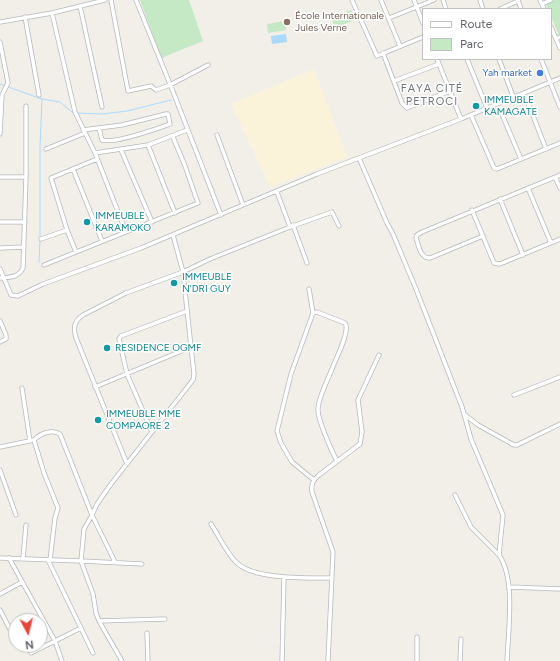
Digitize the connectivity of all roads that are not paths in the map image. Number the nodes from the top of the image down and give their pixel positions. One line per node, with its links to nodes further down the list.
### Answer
1 (104, 0): 11 (street)
2 (111, 0): 36 (street)
3 (136, 0): 36 (street)
4 (352, 0): 26 (street)
5 (381, 0): 16 (street)
6 (414, 0): 12 (street)
7 (434, 0): 12 (street)
8 (551, 0): 10 (street)
9 (518, 1): 13 (street)
10 (541, 2)
11 (80, 6): 14 (street); 43 (street)
12 (418, 7): 16 (street); 17 (street)
13 (502, 8)
14 (52, 13): 15 (street); 52 (street)
15 (25, 17): 18 (street); 38 (street)
16 (389, 18): 24 (street)
17 (422, 20)
18 (0, 22)
19 (552, 29): 22 (street)
20 (422, 37): 24 (street)
21 (560, 37): 22 (street)
22 (556, 39): 25 (street)
23 (0, 42): 40 (street)
24 (400, 46): 26 (street)
25 (560, 48)
26 (383, 54): 34 (street)
27 (437, 60): 31 (street)
28 (467, 60): 45 (street)
29 (499, 60): 39 (street)
30 (541, 60): 35 (street)
31 (439, 64): 34 (street); 37 (street)
32 (208, 65): 36 (street)
33 (560, 78): 35 (street)
34 (394, 81): 37 (street)
35 (551, 82): 39 (street); 44 (street)
36 (170, 85): 51 (street)
37 (450, 91): 48 (street)
38 (39, 95)
39 (513, 96): 45 (street)
40 (1, 99): 49 (street)
41 (528, 103): 59 (street)
42 (26, 106): 68 (street)
43 (102, 107)
44 (560, 107)
45 (487, 108): 47 (street)
46 (501, 112): 64 (street)
47 (470, 115): 48 (street); 64 (street)
48 (461, 119): 62 (street)
49 (0, 124): 53 (street)
50 (100, 128): 50 (street); 52 (street)
51 (187, 130): 55 (street); 77 (street)
52 (84, 131): 58 (street); 61 (street)
53 (0, 134)
54 (217, 135): 74 (street)
55 (173, 137): 57 (street); 76 (street)
56 (560, 143): 59 (street)
57 (148, 145): 60 (street); 76 (street)
58 (46, 149)
59 (546, 149): 64 (street)
60 (121, 150): 61 (street); 80 (street)
61 (94, 153): 63 (street)
62 (359, 158): 72 (street); 112 (street)
63 (97, 159): 65 (street); 84 (street)
64 (521, 159)
65 (73, 169): 83 (street); 89 (street)
66 (560, 175): 69 (street)
67 (0, 177): 68 (street)
68 (26, 177): 79 (street)
69 (555, 177): 70 (street); 71 (street)
70 (528, 188): 73 (street); 90 (street)
71 (560, 188)
72 (277, 192): 74 (street); 81 (street)
73 (500, 199): 75 (street); 94 (street)
74 (243, 205): 77 (street)
75 (472, 210): 86 (street); 86 (street)
76 (175, 213): 80 (street)
77 (221, 215): 85 (street)
78 (0, 222): 79 (street)
79 (25, 222): 91 (street)
80 (152, 222): 84 (street)
81 (292, 226): 82 (street); 95 (street); 98 (street)
82 (339, 226)
83 (67, 230): 87 (street); 93 (street)
84 (126, 232): 89 (street)
85 (173, 235): 98 (street); 99 (street)
86 (483, 236): 94 (street)
87 (41, 239)
88 (560, 239): 90 (street)
89 (102, 241): 93 (street)
90 (551, 243): 94 (street)
91 (24, 247): 92 (street); 99 (street)
92 (0, 248)
93 (76, 252): 96 (street)
94 (523, 255)
95 (307, 263)
96 (44, 265)
97 (0, 269): 99 (street)
98 (183, 272): 101 (street); 109 (street)
99 (2, 278)
100 (309, 289): 102 (street)
101 (187, 311): 105 (street); 107 (street)
102 (313, 313): 118 (street); 121 (street)
103 (0, 321): 104 (street)
104 (0, 342)
105 (191, 347): 107 (street); 114 (street)
106 (379, 355): 118 (street)
107 (127, 374): 109 (street); 114 (street)
108 (560, 377): 111 (street)
109 (95, 387): 119 (street)
110 (22, 388): 116 (street)
111 (514, 395)
112 (465, 415): 113 (street); 127 (street)
113 (560, 424)
114 (152, 432): 119 (street)
115 (34, 440): 116 (street); 124 (street); 131 (street)
116 (30, 441): 117 (street)
117 (0, 447)
118 (337, 461): 121 (street)
119 (127, 464): 124 (street)
120 (0, 470): 123 (street)
121 (314, 480): 136 (street)
122 (455, 495): 127 (street)
123 (16, 515)
124 (92, 515): 132 (street); 133 (street)
125 (211, 524): 135 (street)
126 (26, 525): 130 (street)
127 (499, 555): 138 (street)
128 (0, 558): 129 (street)
129 (9, 558): 130 (street); 137 (street)
130 (23, 558): 131 (street)
131 (49, 560): 132 (street); 145 (street)
132 (81, 561): 133 (street); 143 (street)
133 (115, 562): 134 (street)
134 (142, 564)
135 (284, 577): 136 (street); 155 (street)
136 (332, 578): 156 (street)
137 (22, 582): 140 (street); 149 (street)
138 (510, 588): 139 (street); 159 (street)
139 (560, 589)
140 (0, 594)
141 (0, 610): 144 (street)
142 (165, 619): 143 (street)
143 (99, 621): 153 (street)
144 (8, 626)
145 (81, 628): 149 (street); 151 (street)
146 (147, 634): 154 (street)
147 (418, 638): 157 (street)
148 (461, 639): 158 (street)
149 (54, 641): 150 (street); 152 (street)
150 (48, 644)
151 (93, 653)
152 (62, 661)
153 (122, 661)
154 (148, 661)
155 (282, 661)
156 (328, 661)
157 (417, 661)
158 (460, 661)
159 (507, 661)

